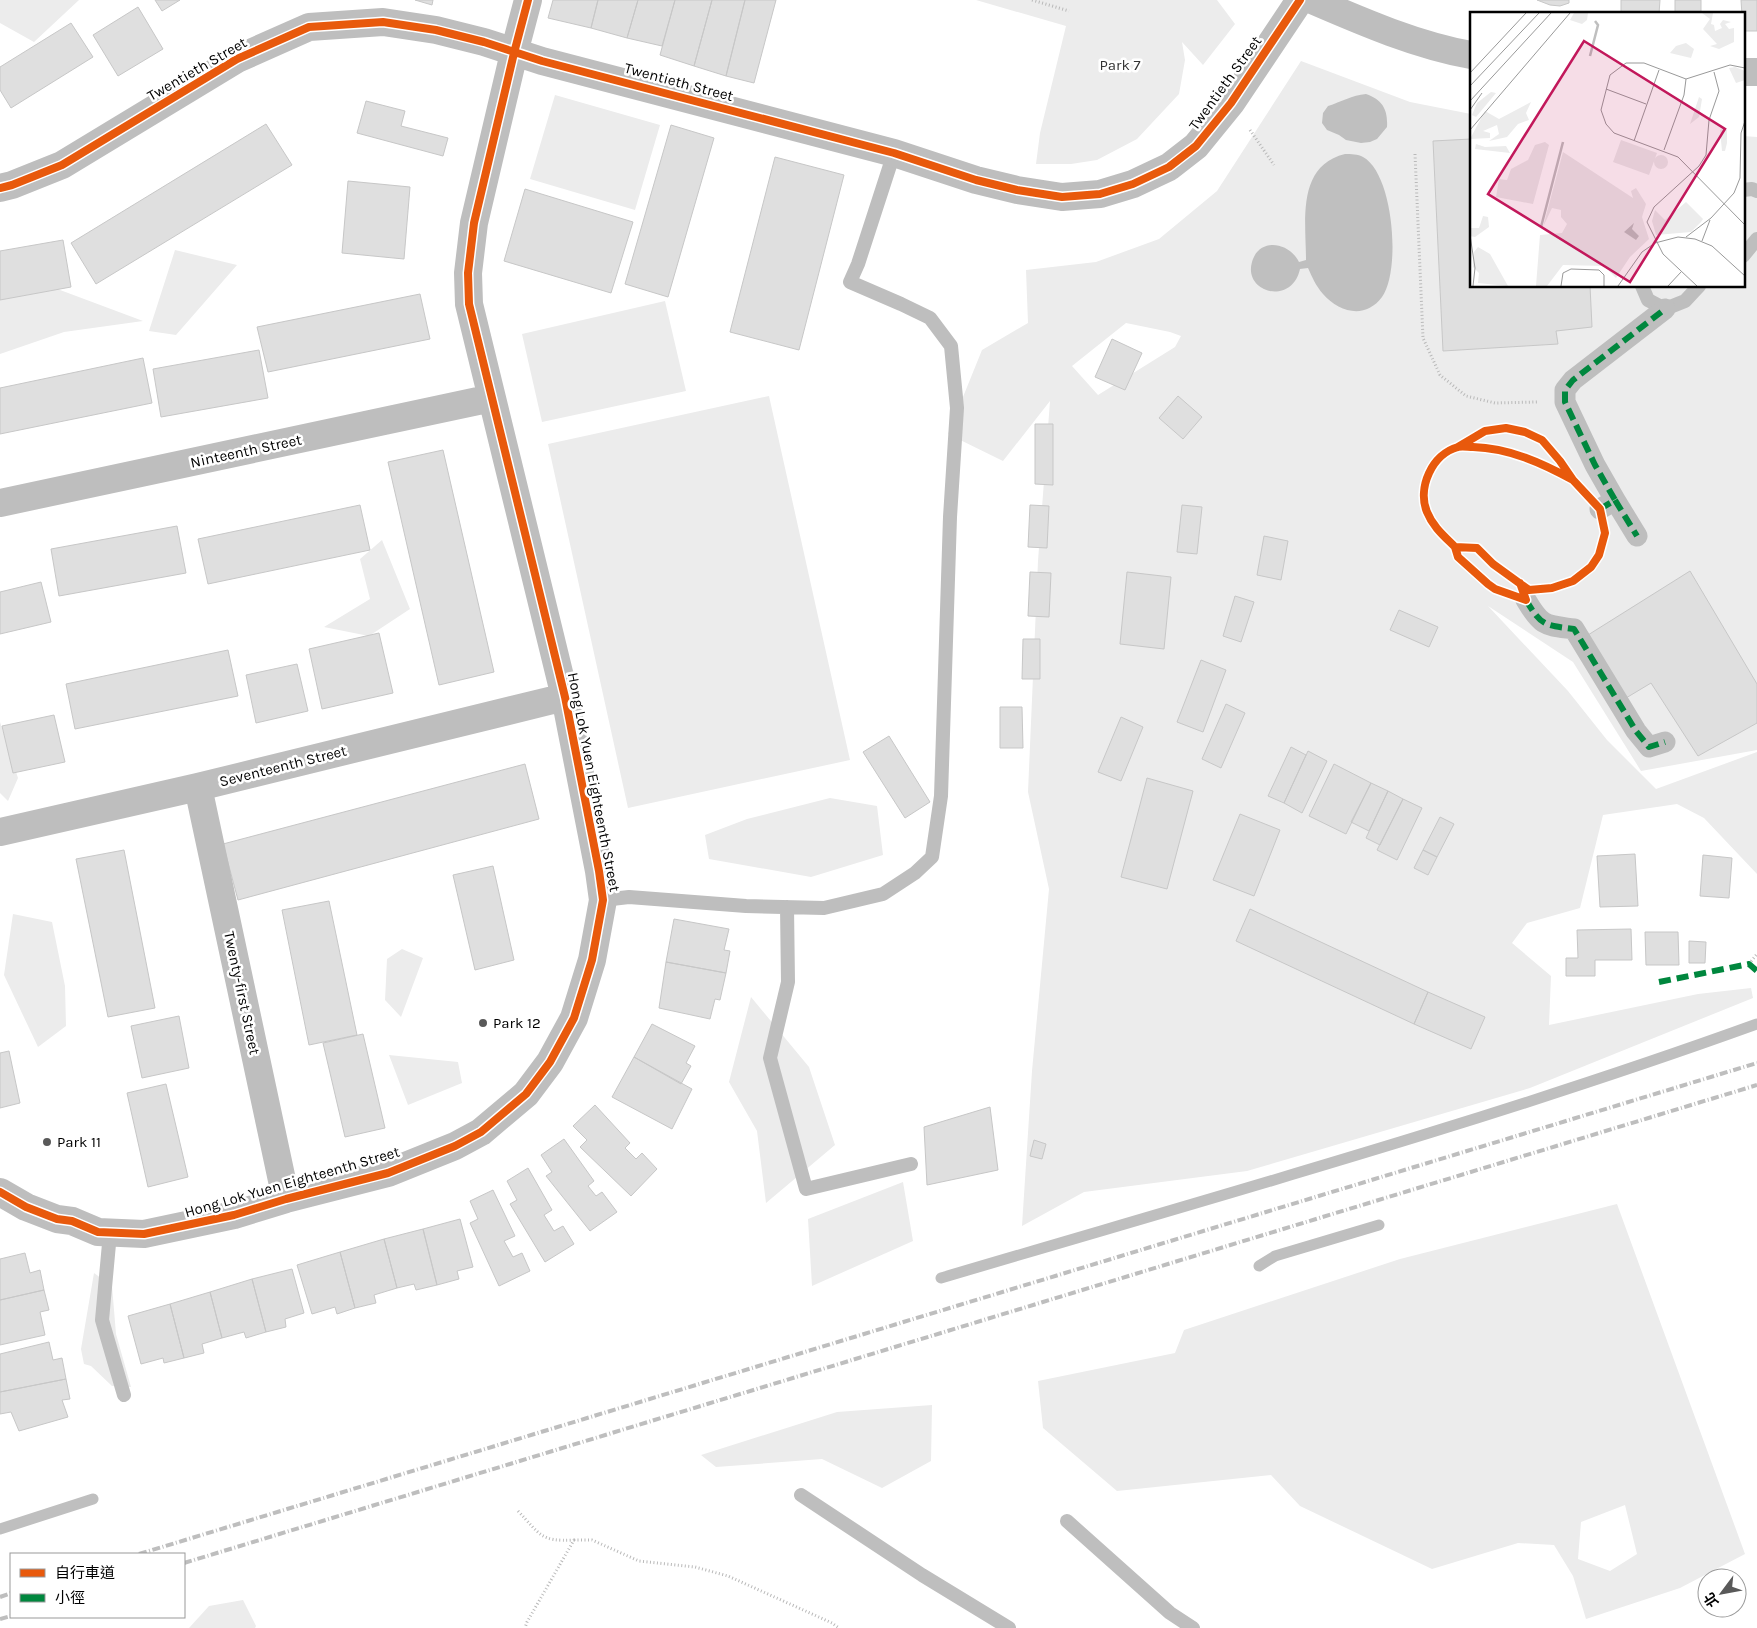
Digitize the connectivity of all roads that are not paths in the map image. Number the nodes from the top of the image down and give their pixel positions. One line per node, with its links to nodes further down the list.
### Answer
1 (528, 0): 4 (street, Hong Lok Yuen Eighteenth Street)
2 (1300, 0): 8 (street, Twentieth Street)
3 (1312, 0): 5 (street)
4 (514, 53): 8 (street, Twentieth Street); 9 (street, Twentieth Street); 17 (street, Hong Lok Yuen Eighteenth Street)
5 (1470, 55)
6 (1744, 72): 7 (street)
7 (1757, 72)
8 (894, 153): 26 (lane)
9 (0, 188)
10 (1744, 190): 11 (lane)
11 (1757, 191)
12 (1757, 239): 13 (lane)
13 (1744, 255)
14 (1643, 288): 16 (lane)
15 (1697, 288): 16 (lane)
16 (1665, 309): 19 (street)
17 (492, 398): 18 (street, Ninteenth Street); 21 (street, Hong Lok Yuen Eighteenth Street)
18 (0, 503)
19 (1637, 536)
20 (1526, 600): 22 (street)
21 (565, 697): 23 (street, Seventeenth Street); 25 (street, Hong Lok Yuen Eighteenth Street)
22 (1665, 742)
23 (198, 787): 24 (street, Seventeenth Street); 29 (street, Twenty-first Street)
24 (0, 832)
25 (603, 900): 26 (lane); 29 (street, Hong Lok Yuen Eighteenth Street)
26 (787, 906): 27 (lane)
27 (911, 1164)
28 (0, 1192): 30 (street, Hong Lok Yuen Eighteenth Street)
29 (286, 1199): 30 (street, Hong Lok Yuen Eighteenth Street)
30 (110, 1233): 31 (lane)
31 (124, 1395)
32 (802, 1495): 34 (lane)
33 (1067, 1521): 35 (lane)
34 (1009, 1628)
35 (1193, 1628)

